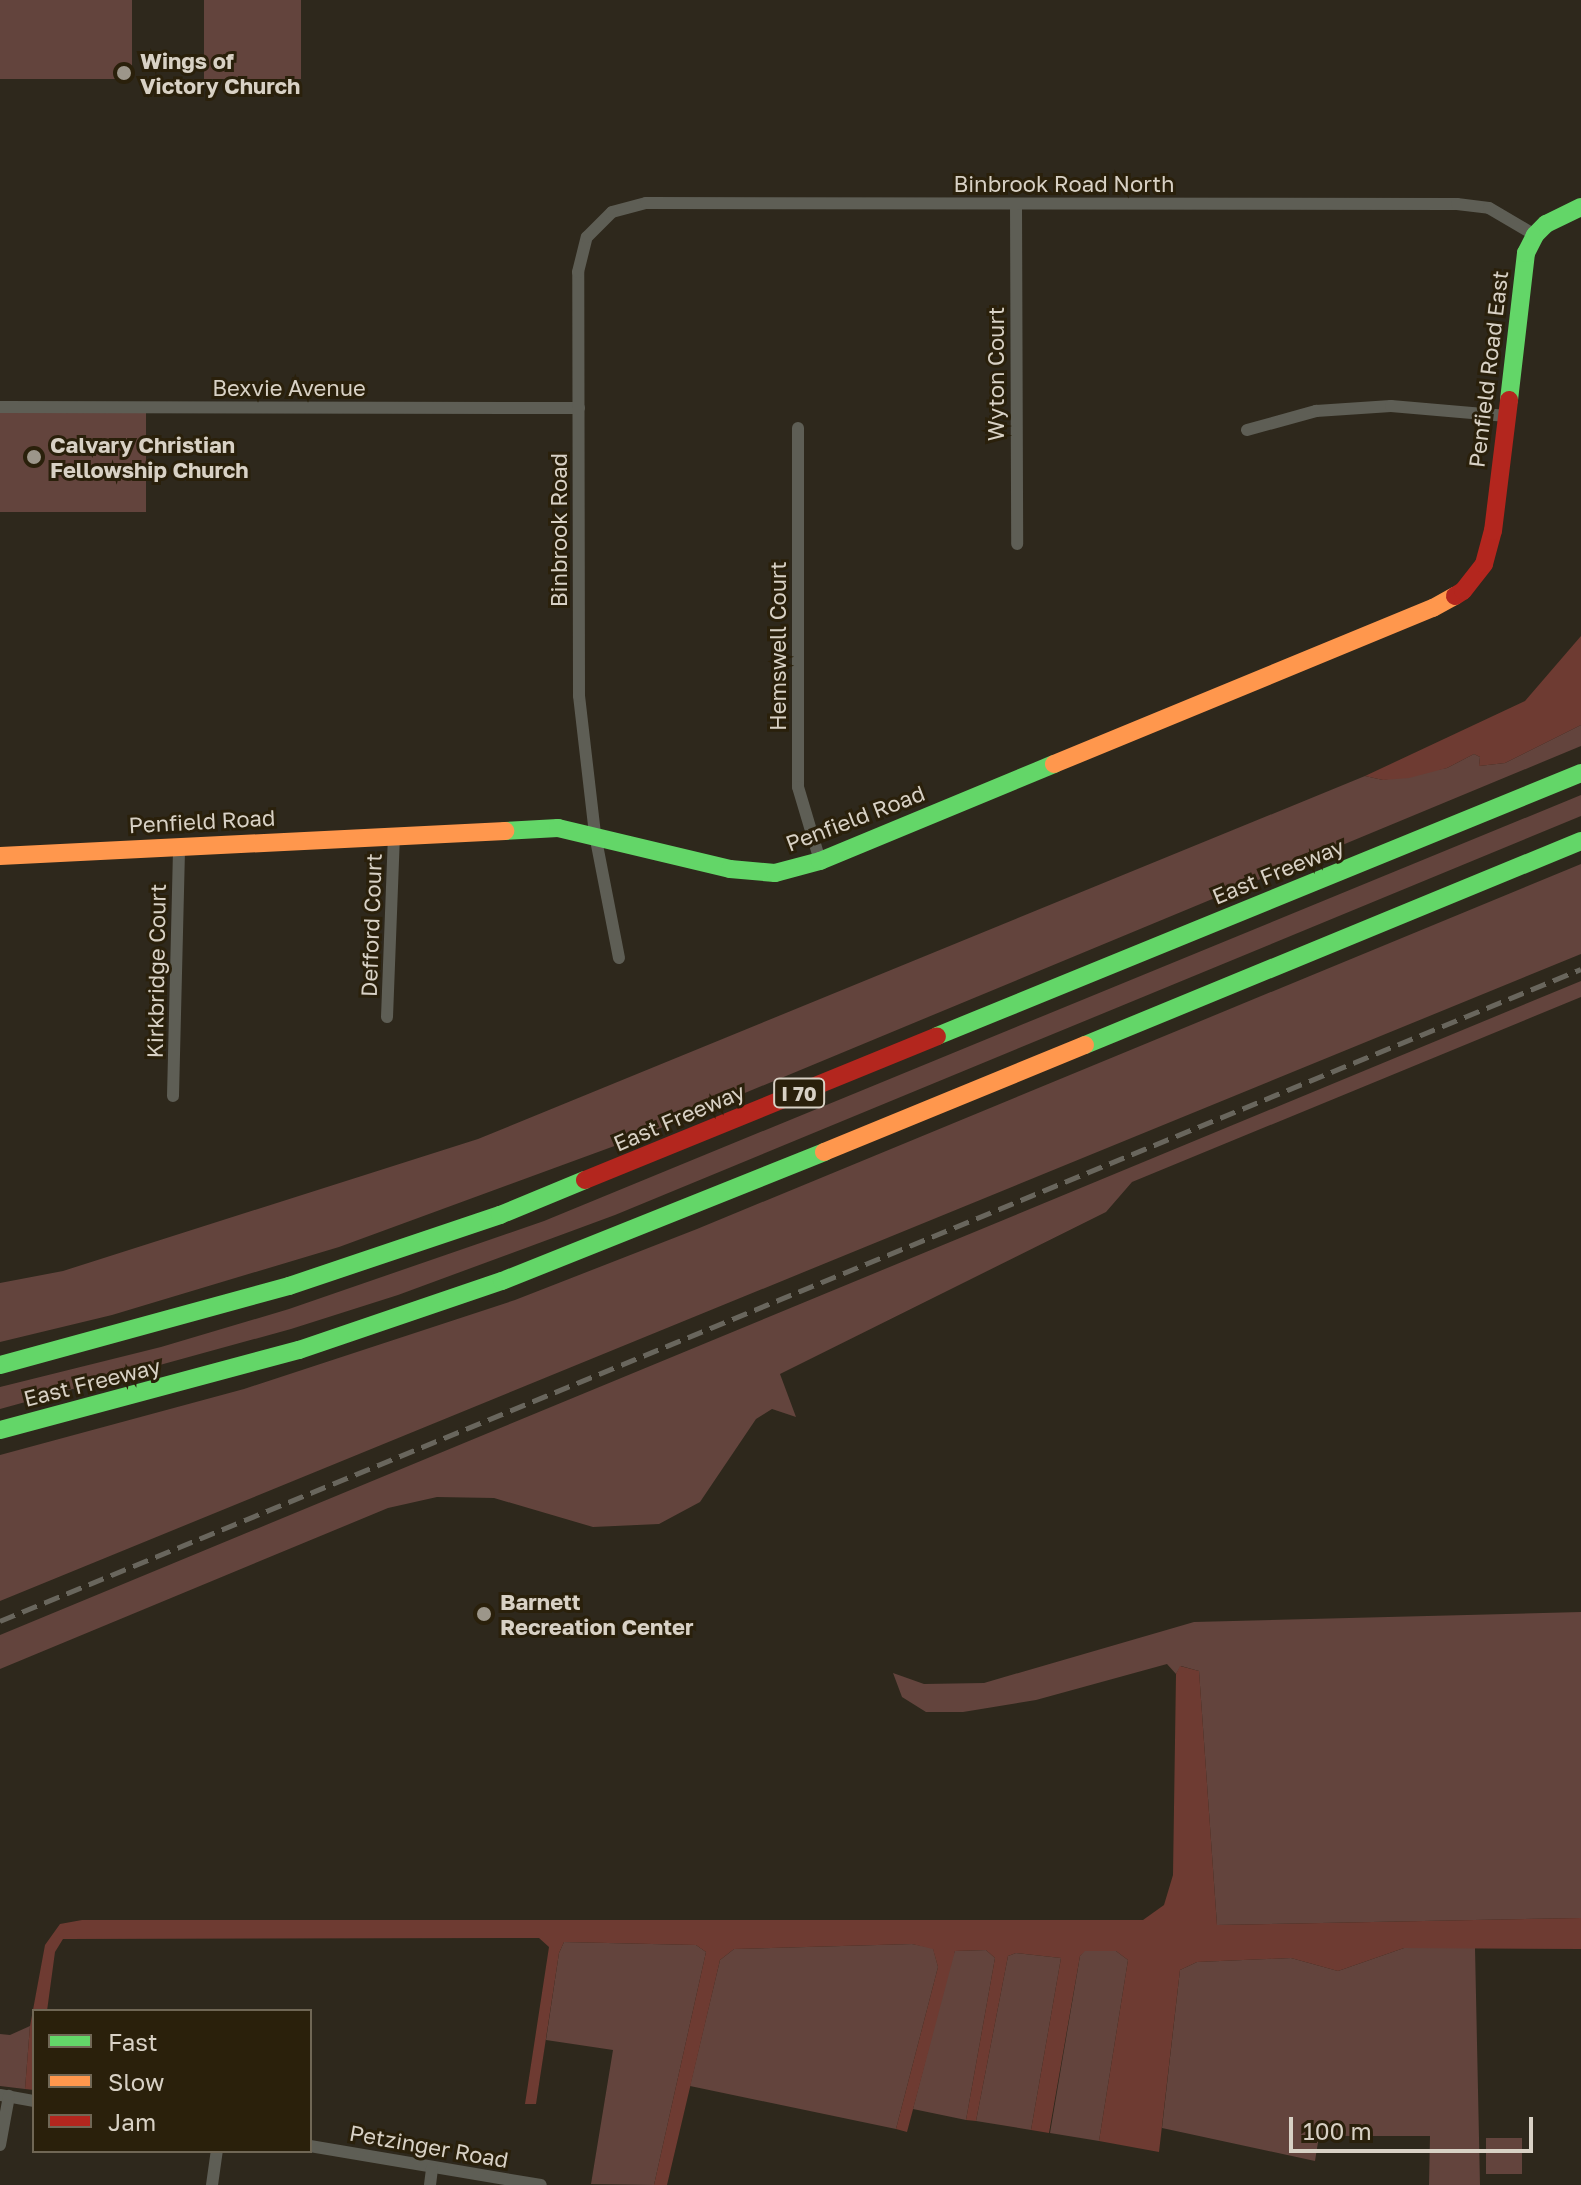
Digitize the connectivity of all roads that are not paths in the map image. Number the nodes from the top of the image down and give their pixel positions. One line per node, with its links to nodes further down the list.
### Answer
1 (1016, 204): 3 (street, Binbrook Road North); 4 (street, Binbrook Road North); 10 (street, Wyton Court)
2 (1581, 207): 4 (main road)
3 (594, 229): 6 (street, Binbrook Road)
4 (1535, 235): 7 (main road, Penfield Road East)
5 (0, 407): 6 (street, Bexvie Avenue)
6 (579, 408): 13 (street, Binbrook Road)
7 (1507, 416): 9 (street); 11 (main road, Penfield Road East)
8 (798, 428): 18 (street, Hemswell Court)
9 (1247, 430)
10 (1017, 544)
11 (1484, 564): 18 (main road, Penfield Road)
12 (1581, 773): 22 (main road, East Freeway / I 70)
13 (595, 834): 14 (main road, Penfield Road); 18 (main road, Penfield Road); 19 (street, Binbrook Road)
14 (394, 836): 16 (main road, Penfield Road); 20 (street, Defford Court)
15 (1581, 841): 23 (main road, East Freeway)
16 (179, 847): 17 (main road, Penfield Road); 21 (street, Kirkbridge Court)
17 (0, 856)
18 (820, 861)
19 (619, 958)
20 (387, 1017)
21 (173, 1096)
22 (0, 1365)
23 (0, 1430)
24 (4, 2096): 25 (street); 26 (street)
25 (32, 2101)
26 (0, 2145)
27 (312, 2146): 29 (street, Petzinger Road)
28 (217, 2153): 30 (street)
29 (432, 2168): 31 (street); 32 (street, Petzinger Road)
30 (212, 2185)
31 (430, 2185)
32 (541, 2185)

